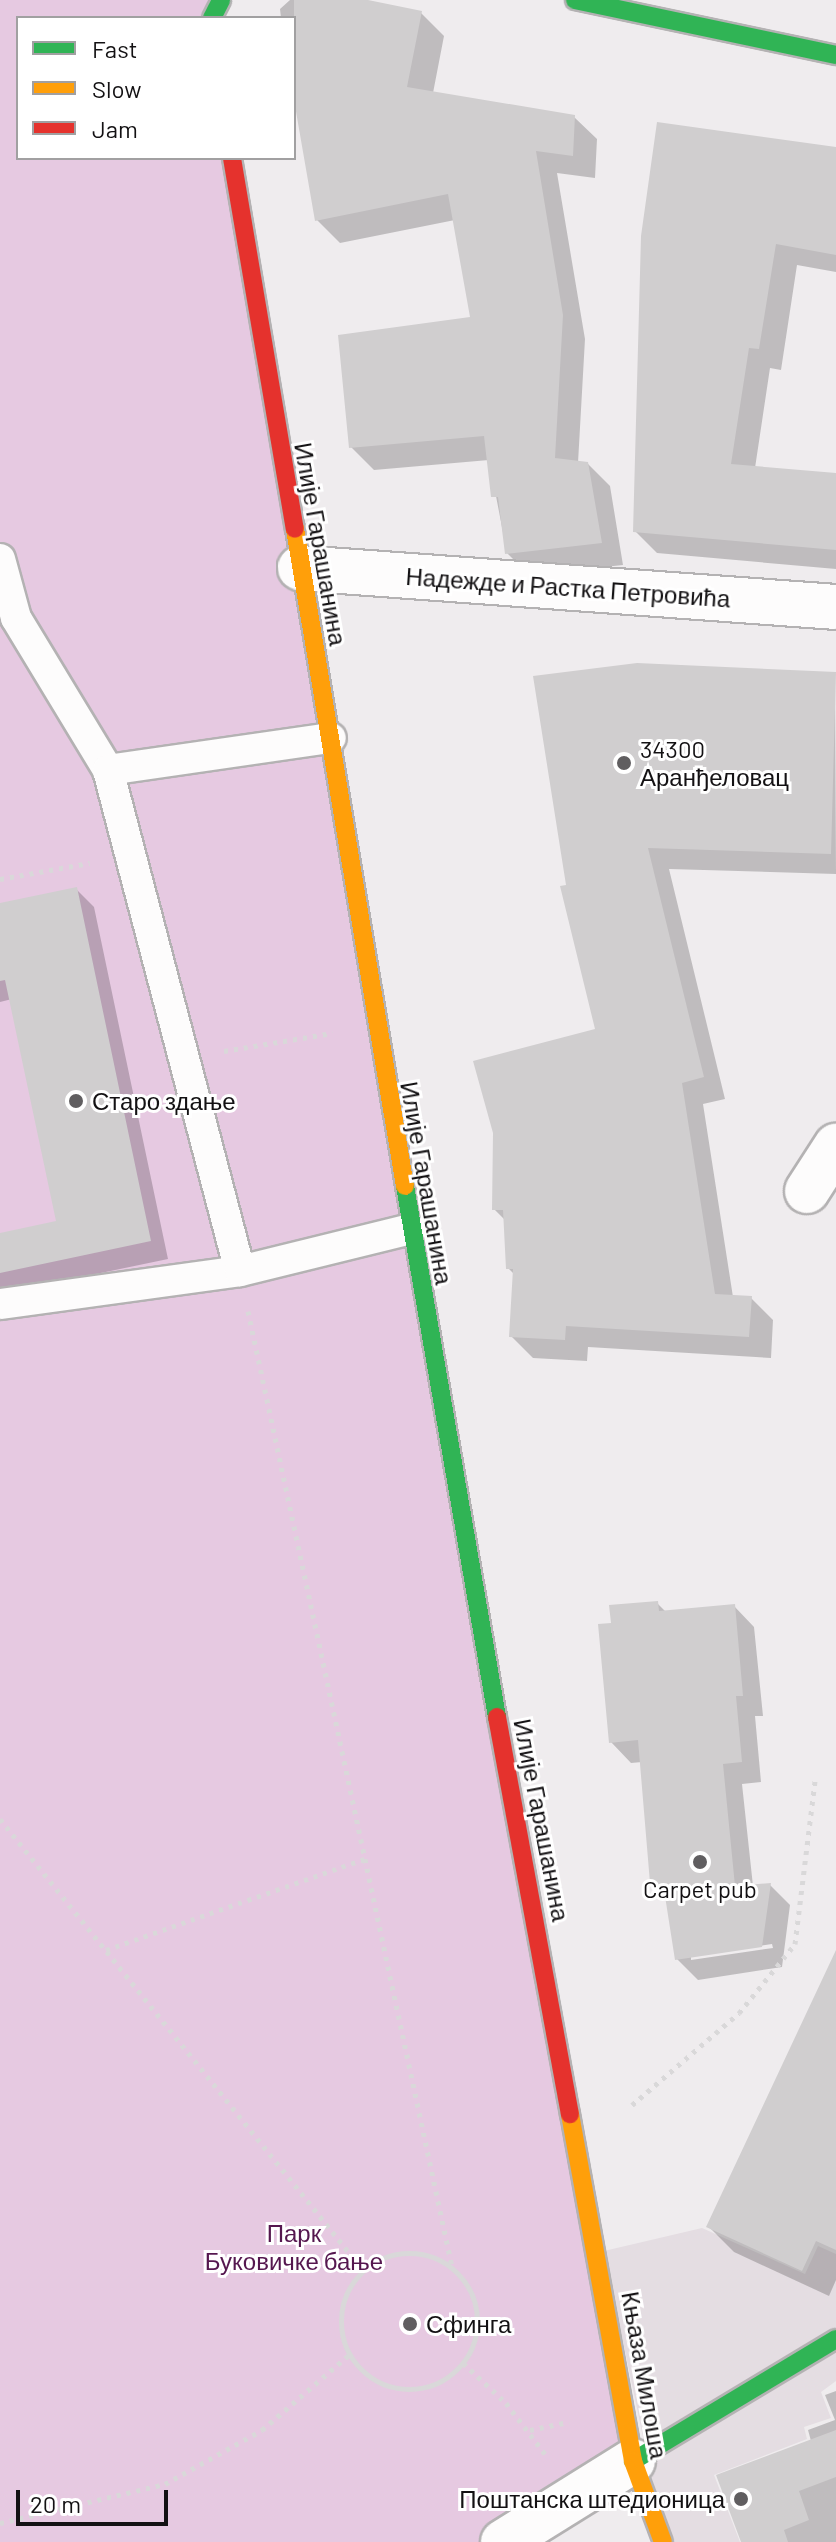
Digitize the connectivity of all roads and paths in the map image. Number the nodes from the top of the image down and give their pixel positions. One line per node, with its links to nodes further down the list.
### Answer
1 (575, 0): 2 (street)
2 (596, 4): 3 (street)
3 (836, 55)
4 (232, 160): 6 (street, Илије Гарашанина)
5 (0, 559): 9 (lane)
6 (300, 568): 7 (street, Надежде и Растка Петровића); 8 (street, Илије Гарашанина)
7 (836, 607)
8 (331, 738): 9 (lane); 16 (street, Илије Гарашанина)
9 (108, 770): 10 (lane)
10 (131, 856): 11 (path); 13 (lane)
11 (0, 879)
12 (338, 1032): 13 (path)
13 (187, 1057): 17 (lane)
14 (836, 1146): 15 (street)
15 (807, 1191)
16 (411, 1229): 17 (lane); 24 (street, Илије Гарашанина)
17 (240, 1271): 18 (lane); 21 (path)
18 (0, 1304)
19 (815, 1780): 23 (path)
20 (0, 1819): 22 (path)
21 (367, 1858): 22 (path); 25 (path)
22 (106, 1950): 26 (path)
23 (632, 2105)
24 (591, 2213): 32 (street, Књаза Милоша)
25 (452, 2267): 26 (path); 29 (path)
26 (363, 2270): 28 (path)
27 (836, 2339): 32 (street)
28 (349, 2355): 29 (path); 34 (path)
29 (463, 2363): 31 (path)
30 (569, 2422): 31 (path)
31 (530, 2430): 33 (path)
32 (633, 2461): 35 (street); 36 (street, Књаза Милоша)
33 (553, 2466)
34 (0, 2523)
35 (503, 2542)
36 (663, 2542)

